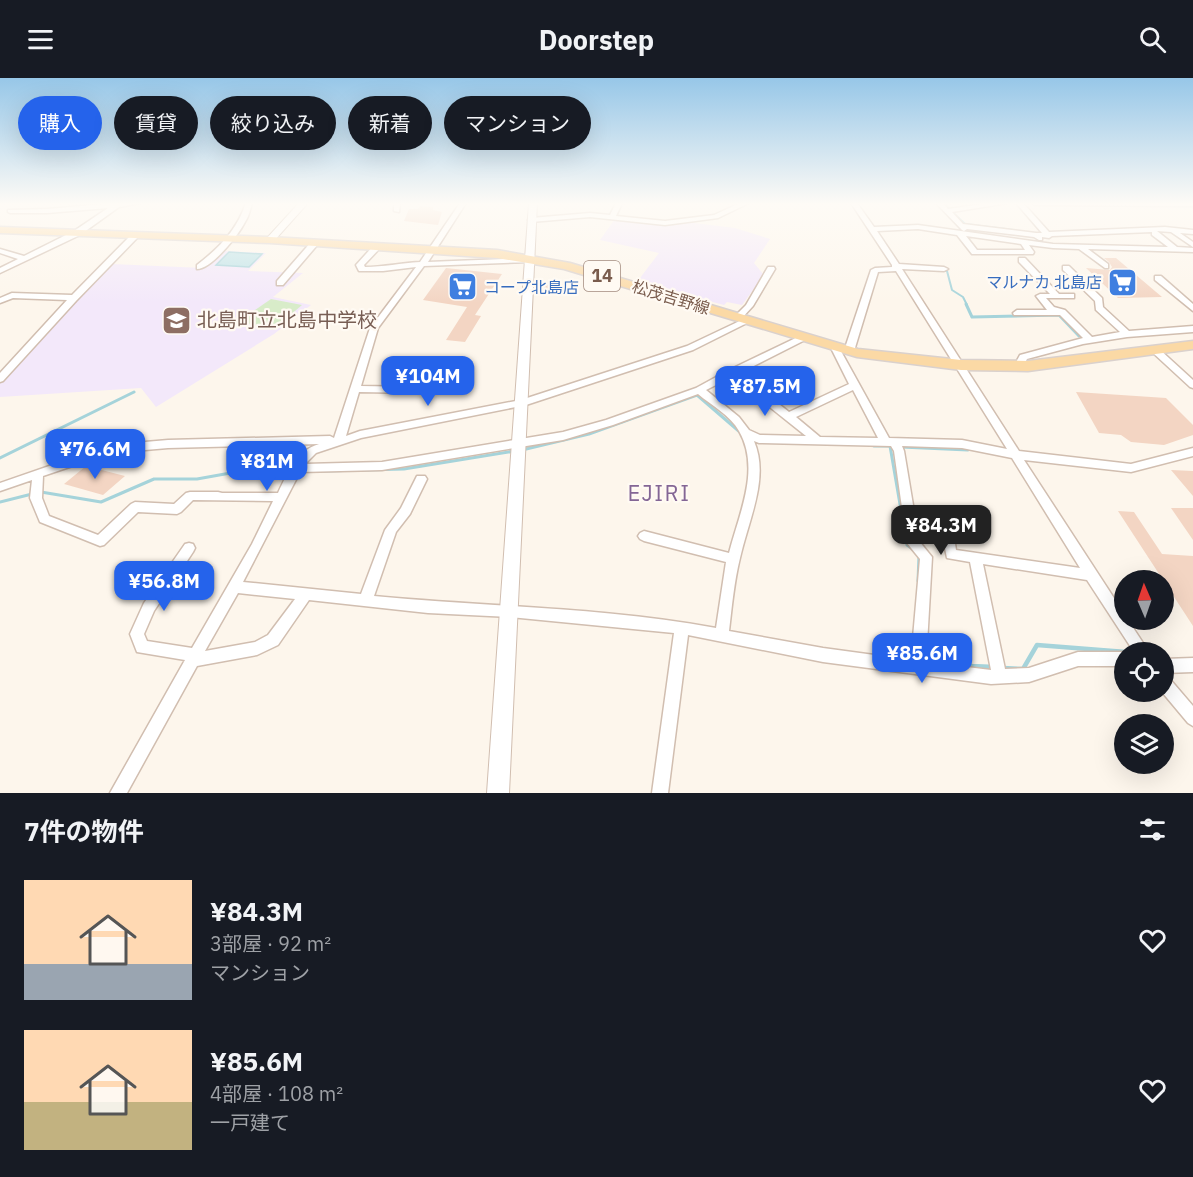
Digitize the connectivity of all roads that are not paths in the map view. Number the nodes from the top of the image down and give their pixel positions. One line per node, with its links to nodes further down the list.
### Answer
1 (70, 236): 27 (street)
2 (135, 236): 42 (street)
3 (168, 236): 14 (main road, 松茂吉野線 / 14)
4 (232, 236): 14 (street)
5 (273, 236): 15 (street)
6 (441, 236): 22 (street)
7 (530, 236): 28 (street)
8 (877, 236): 33 (street)
9 (965, 236): 17 (street)
10 (987, 236): 17 (street)
11 (1037, 236): 20 (street)
12 (1160, 236): 23 (street)
13 (1180, 236): 18 (street)
14 (230, 239): 15 (main road, 松茂吉野線 / 14); 32 (street)
15 (270, 240): 16 (main road, 松茂吉野線 / 14)
16 (315, 243): 19 (main road, 松茂吉野線 / 14); 39 (street)
17 (1023, 243): 20 (street)
18 (1193, 245)
19 (378, 246): 22 (main road, 松茂吉野線 / 14); 30 (street)
20 (1047, 246): 21 (street)
21 (1081, 248): 23 (street); 31 (street)
22 (433, 249): 28 (main road, 松茂吉野線 / 14); 30 (street)
23 (1180, 250): 24 (street); 26 (street)
24 (1193, 250)
25 (0, 251): 27 (street)
26 (1193, 257)
27 (24, 259): 37 (street)
28 (529, 259): 30 (street); 47 (main road, 松茂吉野線 / 14); 65 (street)
29 (1022, 260): 40 (street)
30 (422, 264): 62 (street)
31 (1105, 266)
32 (200, 267)
33 (896, 268): 36 (street); 55 (street); 56 (street)
34 (1066, 268): 49 (street)
35 (771, 269): 47 (street)
36 (944, 269)
37 (0, 271)
38 (1158, 278): 44 (street)
39 (280, 283)
40 (1057, 296): 41 (street); 45 (street)
41 (1071, 296)
42 (75, 298): 43 (street); 59 (street)
43 (0, 301)
44 (1193, 308)
45 (1062, 312): 46 (street); 51 (street)
46 (1017, 313)
47 (743, 319): 50 (main road, 松茂吉野線 / 14); 65 (street)
48 (1193, 329): 49 (street)
49 (1127, 334): 51 (street)
50 (804, 337): 53 (main road, 松茂吉野線 / 14); 58 (street)
51 (1090, 340): 57 (street)
52 (1193, 345): 54 (main road, 松茂吉野線 / 14)
53 (834, 346): 55 (main road, 松茂吉野線 / 14); 60 (street)
54 (1155, 350): 57 (main road, 松茂吉野線 / 14); 61 (street)
55 (849, 351): 56 (main road, 松茂吉野線 / 14)
56 (961, 365): 57 (main road, 松茂吉野線 / 14); 73 (street)
57 (1018, 366)
58 (732, 372): 64 (street); 66 (street)
59 (0, 379)
60 (855, 385): 66 (street); 70 (street)
61 (1193, 385)
62 (355, 390): 63 (street); 69 (street)
63 (417, 390)
64 (699, 390): 67 (street); 71 (street)
65 (522, 403): 69 (street); 71 (street)
66 (788, 417): 68 (street)
67 (746, 434): 68 (street); 83 (street)
68 (816, 439): 70 (street)
69 (339, 440): 74 (street); 75 (street)
70 (893, 444): 73 (street); 96 (street)
71 (518, 448): 74 (street); 88 (street)
72 (1193, 452): 73 (street)
73 (1016, 455): 84 (street)
74 (296, 468): 78 (street)
75 (38, 474): 77 (street); 78 (street)
76 (421, 479): 87 (street)
77 (0, 487)
78 (281, 497): 85 (street)
79 (946, 524): 82 (street)
80 (644, 536): 83 (street)
81 (189, 548): 92 (street)
82 (975, 557): 84 (street); 97 (street)
83 (733, 560): 90 (street)
84 (1090, 575): 91 (street)
85 (234, 587): 86 (street); 92 (street)
86 (306, 595): 87 (street); 92 (street)
87 (365, 601): 88 (street)
88 (510, 611): 89 (street); 101 (street)
89 (682, 628): 90 (street); 102 (street)
90 (722, 634): 96 (street)
91 (1135, 642)
92 (194, 657): 100 (street)
93 (1114, 659): 97 (street)
94 (1193, 665): 95 (street)
95 (1174, 666)
96 (918, 667): 97 (street)
97 (999, 676)
98 (1174, 694): 99 (street)
99 (1190, 711)
100 (118, 793)
101 (498, 793)
102 (660, 793)

